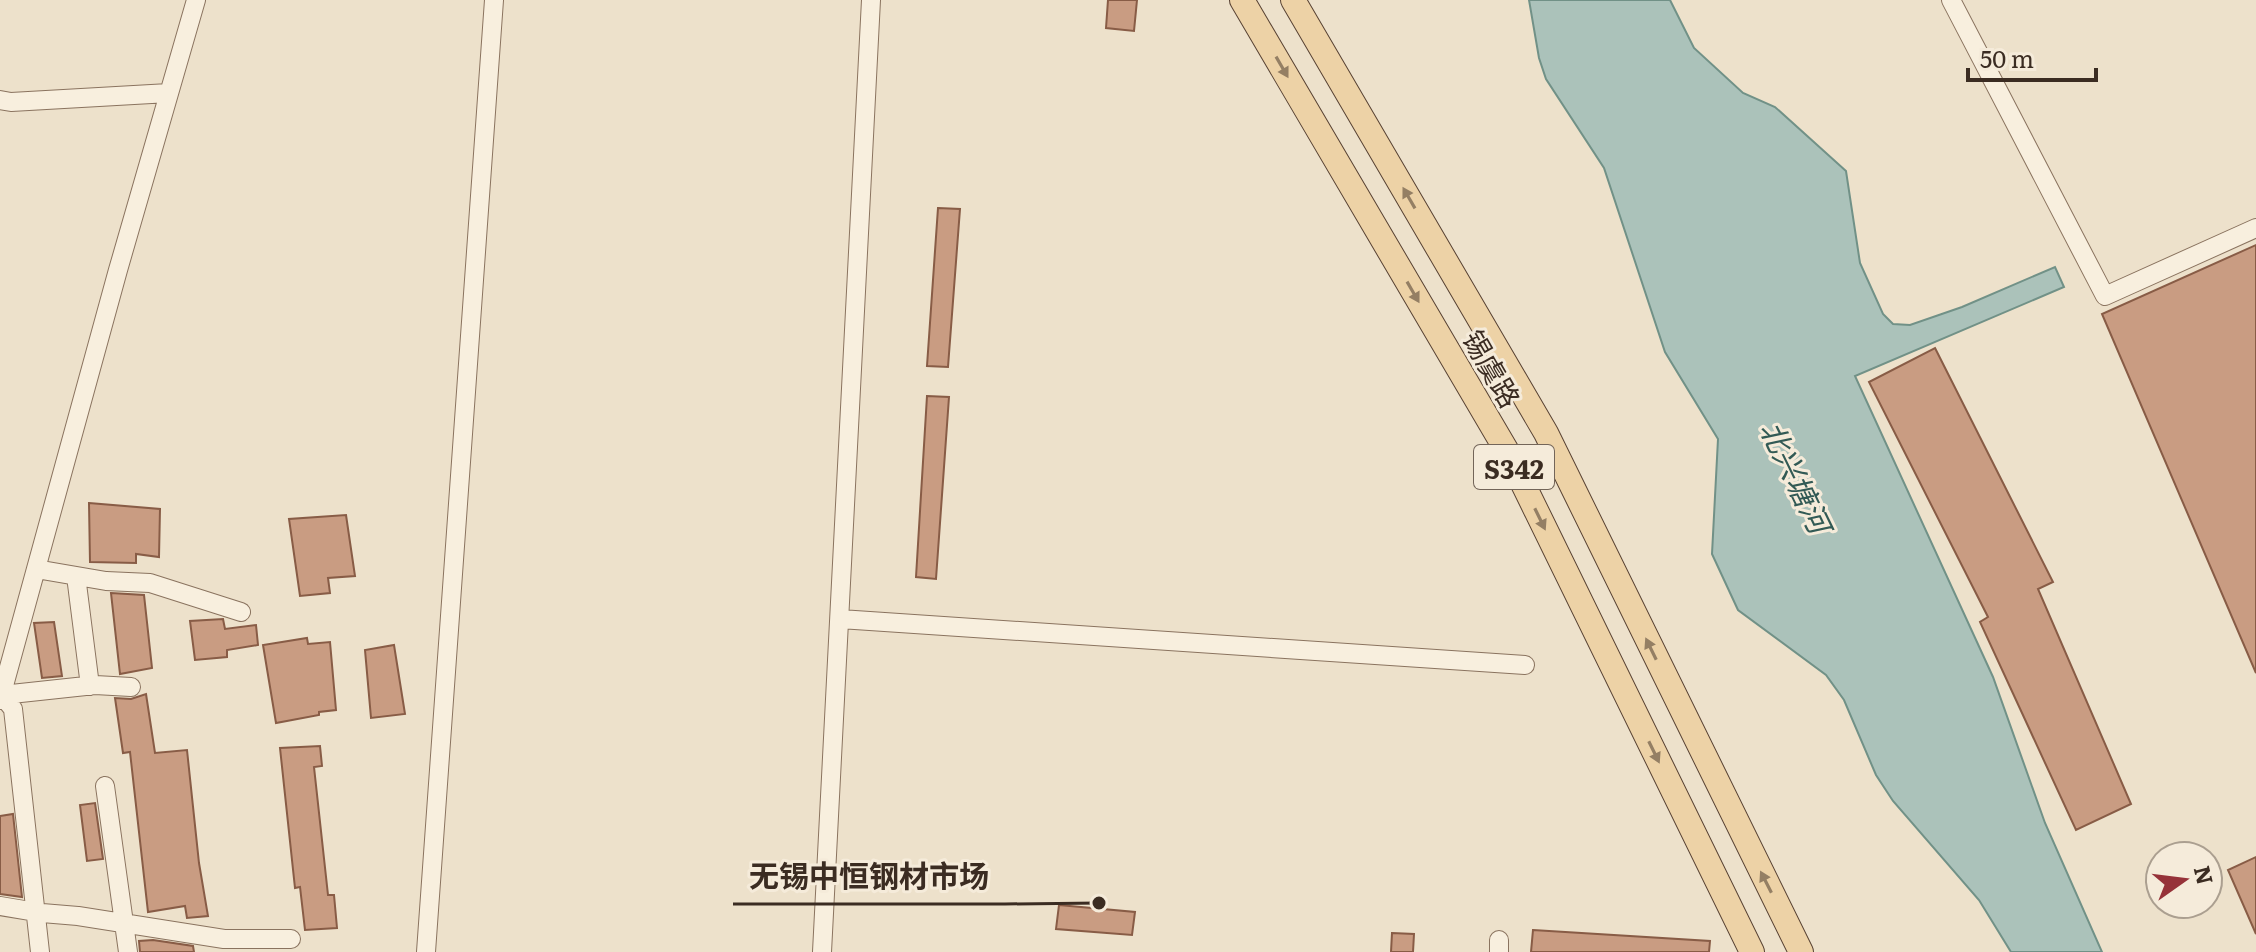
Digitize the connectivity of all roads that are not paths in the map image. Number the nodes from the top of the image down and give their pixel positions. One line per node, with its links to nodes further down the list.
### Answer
1 (196, 0): 7 (street)
2 (494, 0): 26 (street)
3 (871, 0): 13 (street)
4 (1242, 0): 28 (main road, 锡虞路 / S342, one-way to 28)
5 (1293, 0): 29 (main road, 锡虞路 / S342, one-way to 5)
6 (1951, 0): 9 (street)
7 (169, 93): 8 (street); 10 (street)
8 (0, 100)
9 (2256, 228)
10 (36, 569): 11 (street); 17 (street)
11 (76, 576): 12 (street); 15 (street)
12 (241, 612)
13 (840, 619): 14 (street); 27 (street)
14 (1525, 665)
15 (90, 686): 16 (street); 17 (street)
16 (131, 687)
17 (1, 698): 20 (street)
18 (105, 786): 21 (street)
19 (0, 906): 20 (street)
20 (35, 912): 21 (street); 24 (street)
21 (125, 923): 23 (street); 25 (street)
22 (291, 939): 23 (street)
23 (212, 944)
24 (40, 952)
25 (128, 952)
26 (426, 952)
27 (822, 952)
28 (1752, 952)
29 (1801, 952)

